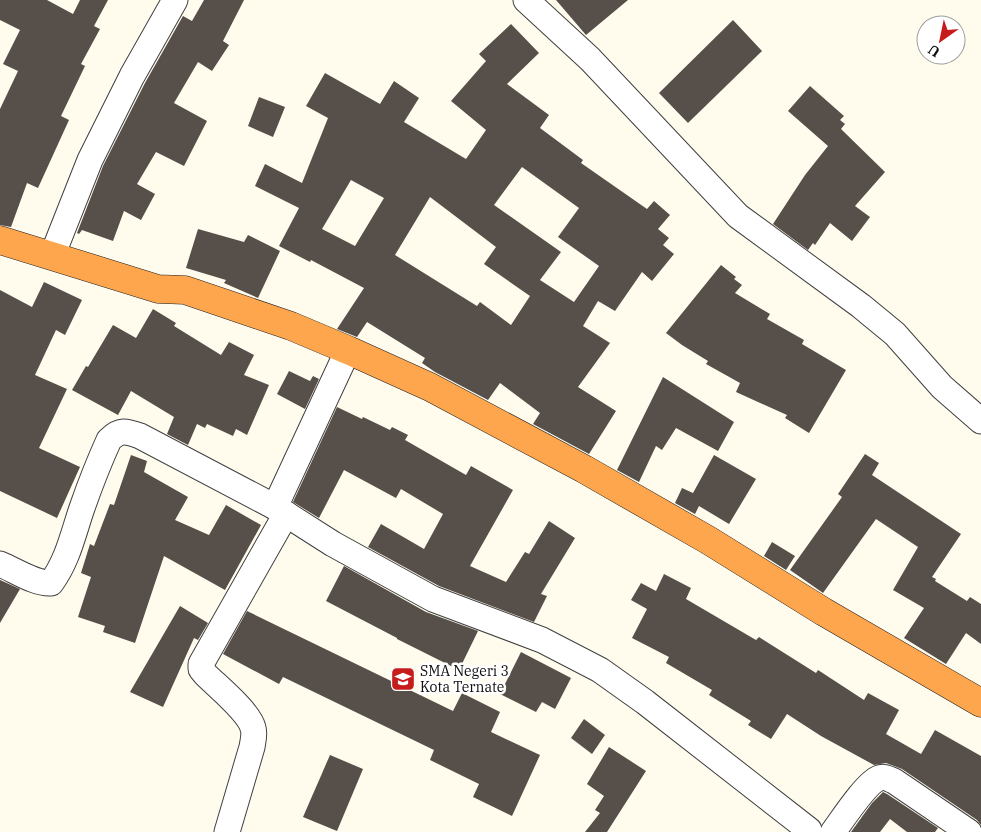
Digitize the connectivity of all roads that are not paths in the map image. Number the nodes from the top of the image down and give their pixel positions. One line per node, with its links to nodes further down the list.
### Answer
1 (175, 0): 4 (street)
2 (526, 0): 6 (street)
3 (0, 240): 4 (highway)
4 (52, 256): 5 (highway)
5 (348, 350): 7 (street); 9 (highway)
6 (981, 420)
7 (281, 510): 8 (street); 10 (street); 11 (street)
8 (17, 571)
9 (981, 703)
10 (227, 832)
11 (815, 832): 12 (street)
12 (969, 832)

